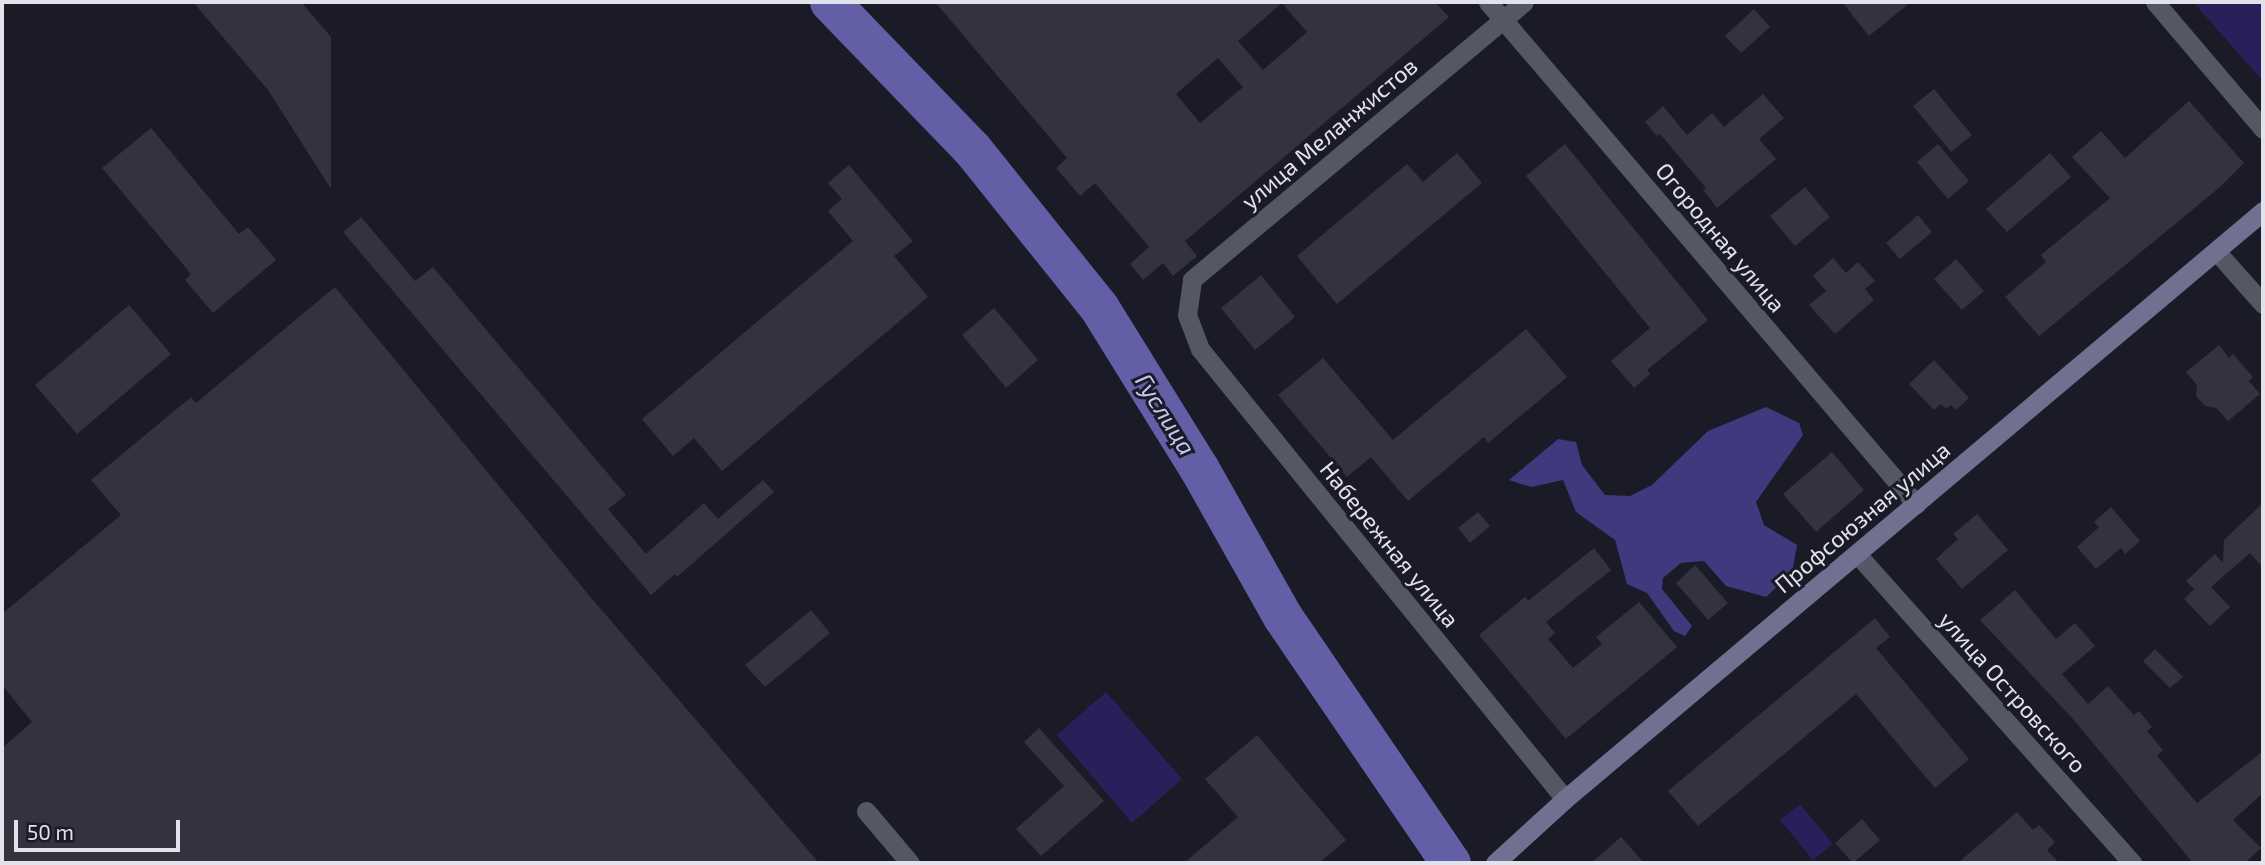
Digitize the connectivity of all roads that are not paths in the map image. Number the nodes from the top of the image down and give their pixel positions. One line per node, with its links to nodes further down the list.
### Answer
1 (1488, 2): 4 (street, Огородная улица)
2 (1524, 2): 4 (street, улица Меланжистов)
3 (2155, 2): 5 (street)
4 (1503, 19): 9 (street, улица Меланжистов); 10 (street, Огородная улица)
5 (2263, 129)
6 (2263, 211): 7 (main road, Профсоюзная улица)
7 (2216, 250): 8 (street); 10 (main road, Профсоюзная улица)
8 (2263, 304)
9 (1188, 315): 12 (street, Набережная улица)
10 (1916, 504): 11 (main road, Профсоюзная улица)
11 (1857, 554): 12 (main road, Профсоюзная улица); 16 (street, улица Островского)
12 (1565, 799): 15 (main road, Профсоюзная улица)
13 (866, 811): 14 (street)
14 (910, 863)
15 (1495, 863)
16 (2133, 863)

